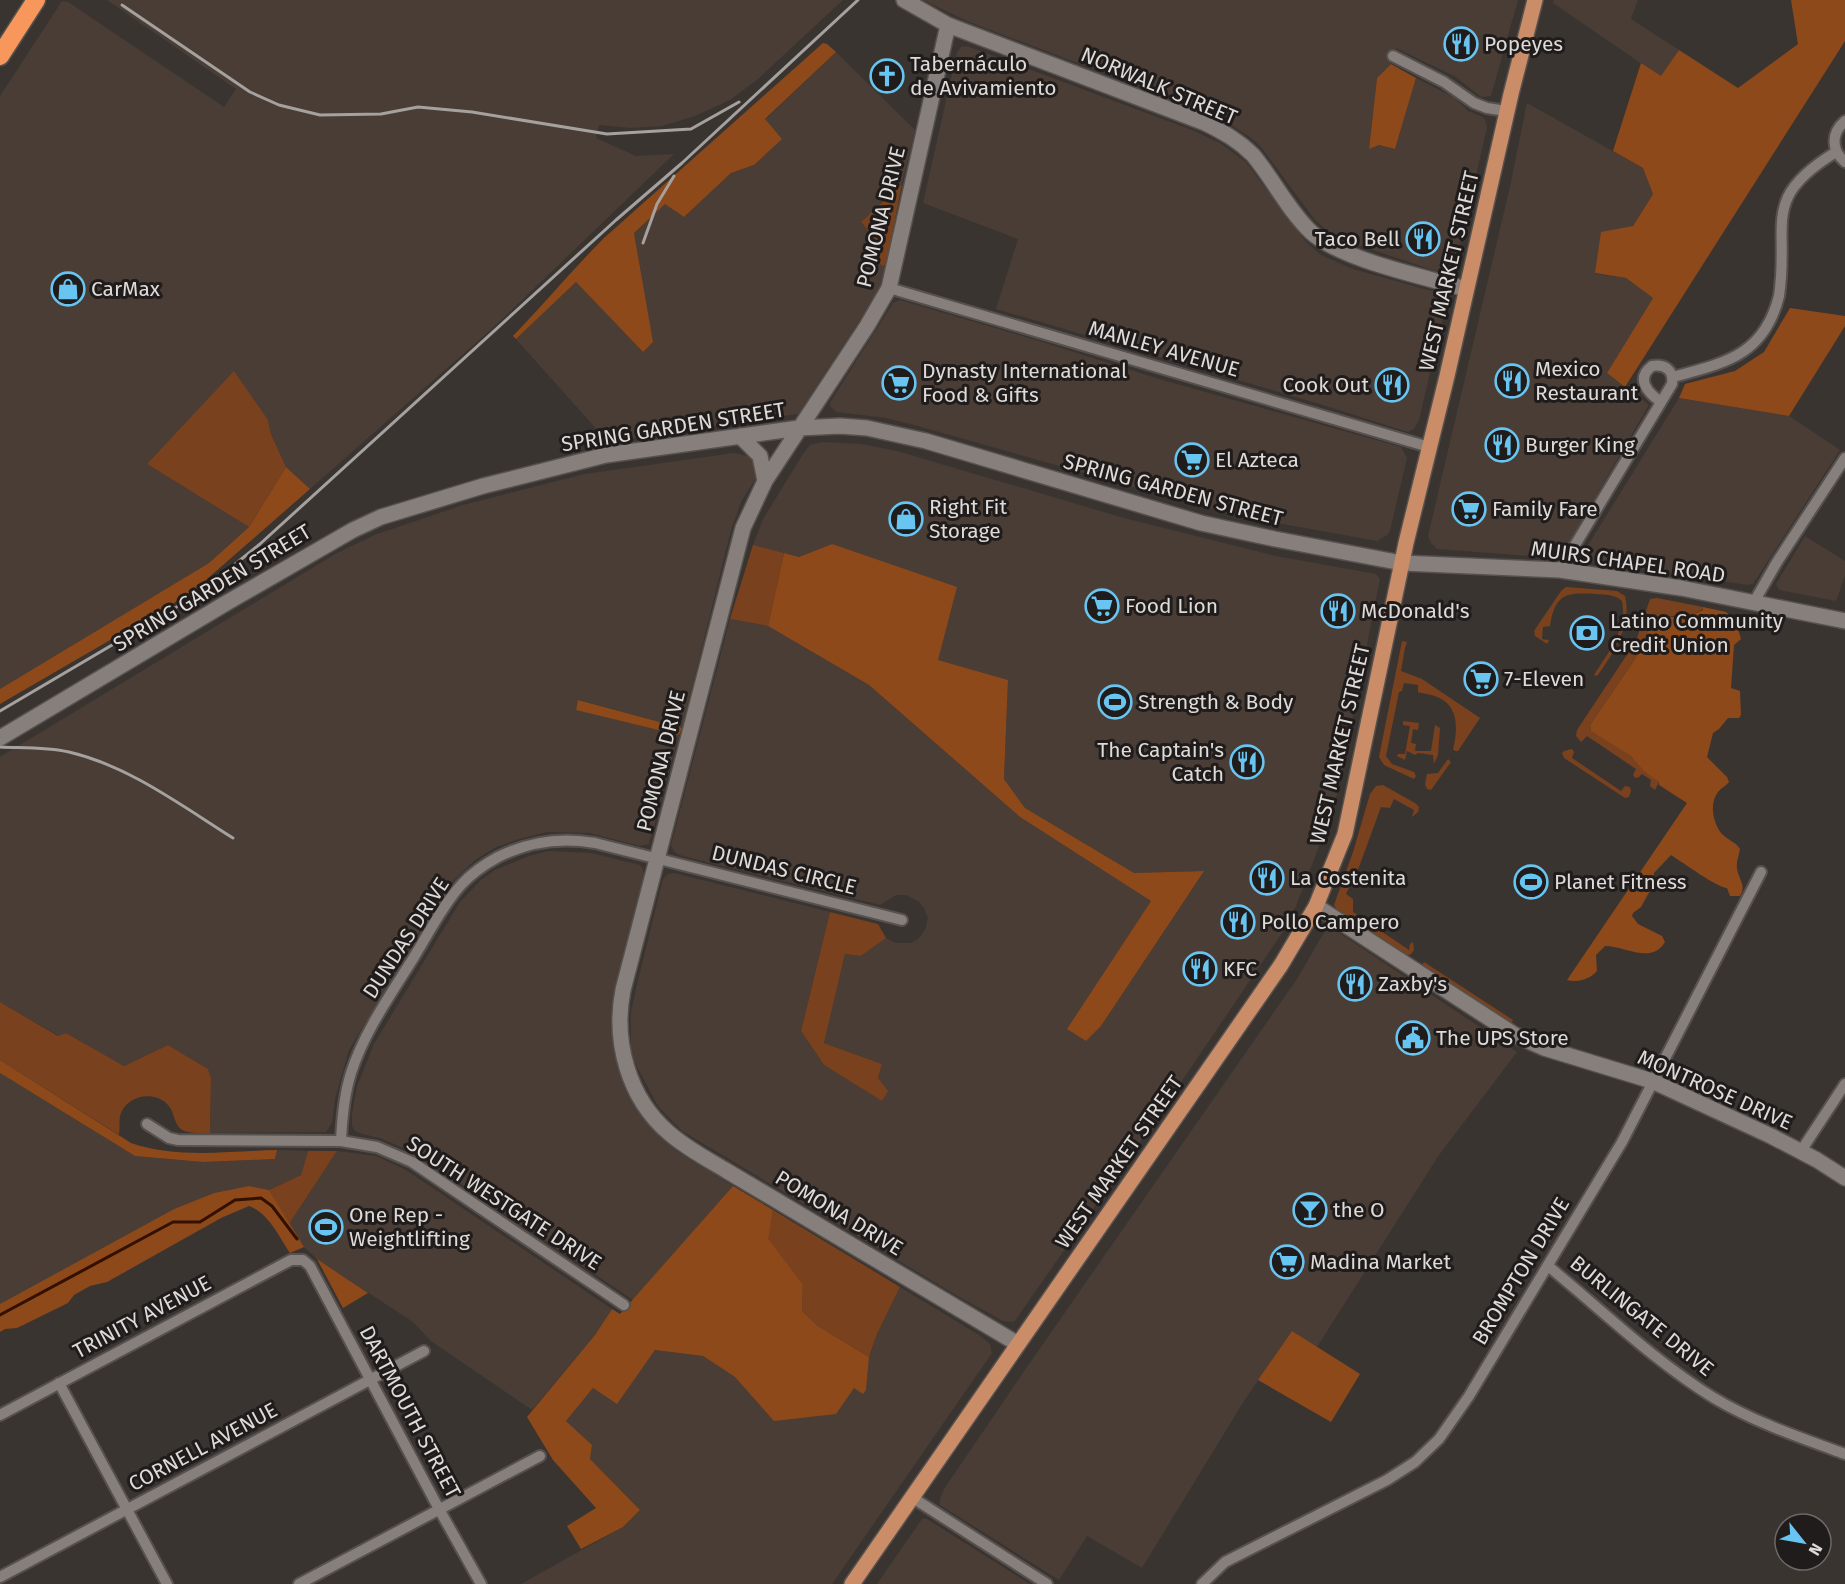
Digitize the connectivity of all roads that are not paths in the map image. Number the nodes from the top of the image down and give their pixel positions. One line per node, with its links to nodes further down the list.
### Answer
1 (36, 0): 5 (highway)
2 (904, 0): 4 (street, NORWALK STREET)
3 (1535, 0): 7 (main road, WEST MARKET STREET)
4 (948, 25): 11 (street, POMONA DRIVE); 12 (street, NORWALK STREET)
5 (0, 56)
6 (1393, 56): 7 (street)
7 (1506, 111): 12 (main road, WEST MARKET STREET)
8 (1845, 121): 9 (street)
9 (1836, 152): 10 (street); 13 (street)
10 (1845, 162)
11 (889, 288): 15 (street, POMONA DRIVE); 17 (street, MANLEY AVENUE)
12 (1466, 289): 17 (main road, WEST MARKET STREET)
13 (1673, 377): 14 (street); 14 (street)
14 (1661, 402): 21 (street)
15 (799, 428): 16 (street, SPRING GARDEN STREET); 19 (street, POMONA DRIVE); 20 (street, SPRING GARDEN STREET)
16 (740, 436): 19 (street); 24 (street, SPRING GARDEN STREET)
17 (1429, 447): 20 (main road, WEST MARKET STREET)
18 (1845, 458): 22 (street)
19 (765, 481): 25 (street, POMONA DRIVE)
20 (1402, 563): 21 (street, MUIRS CHAPEL ROAD); 27 (main road, WEST MARKET STREET)
21 (1560, 570): 22 (street, MUIRS CHAPEL ROAD)
22 (1754, 602): 23 (street, MUIRS CHAPEL ROAD)
23 (1845, 621)
24 (0, 738)
25 (658, 860): 28 (street, DUNDAS CIRCLE); 32 (street, DUNDAS DRIVE); 38 (street, POMONA DRIVE)
26 (1761, 872): 29 (street, BROMPTON DRIVE)
27 (1316, 906): 29 (street, MONTROSE DRIVE); 38 (main road, WEST MARKET STREET)
28 (902, 920)
29 (1652, 1081): 33 (street, MONTROSE DRIVE); 36 (street, BROMPTON DRIVE)
30 (1845, 1084): 33 (street)
31 (147, 1124): 32 (street, SOUTH WESTGATE DRIVE)
32 (340, 1141): 37 (street, SOUTH WESTGATE DRIVE)
33 (1802, 1151): 34 (street, MONTROSE DRIVE)
34 (1845, 1178)
35 (303, 1260): 40 (street, DARTMOUTH STREET); 41 (street, TRINITY AVENUE)
36 (1548, 1266): 43 (street, BURLINGATE DRIVE); 54 (street, BROMPTON DRIVE)
37 (624, 1305)
38 (1018, 1344): 45 (main road, WEST MARKET STREET)
39 (424, 1351): 40 (street, CORNELL AVENUE)
40 (371, 1379): 46 (street, CORNELL AVENUE); 47 (street, DARTMOUTH STREET)
41 (58, 1383): 42 (street, TRINITY AVENUE); 46 (street)
42 (0, 1415)
43 (1845, 1454)
44 (540, 1456): 47 (street)
45 (913, 1498): 52 (main road, WEST MARKET STREET); 53 (street)
46 (127, 1509): 48 (street, CORNELL AVENUE); 49 (street)
47 (439, 1509): 50 (street); 51 (street, DARTMOUTH STREET)
48 (0, 1577)
49 (167, 1584)
50 (299, 1584)
51 (481, 1584)
52 (852, 1584)
53 (1047, 1584)
54 (1202, 1584)

